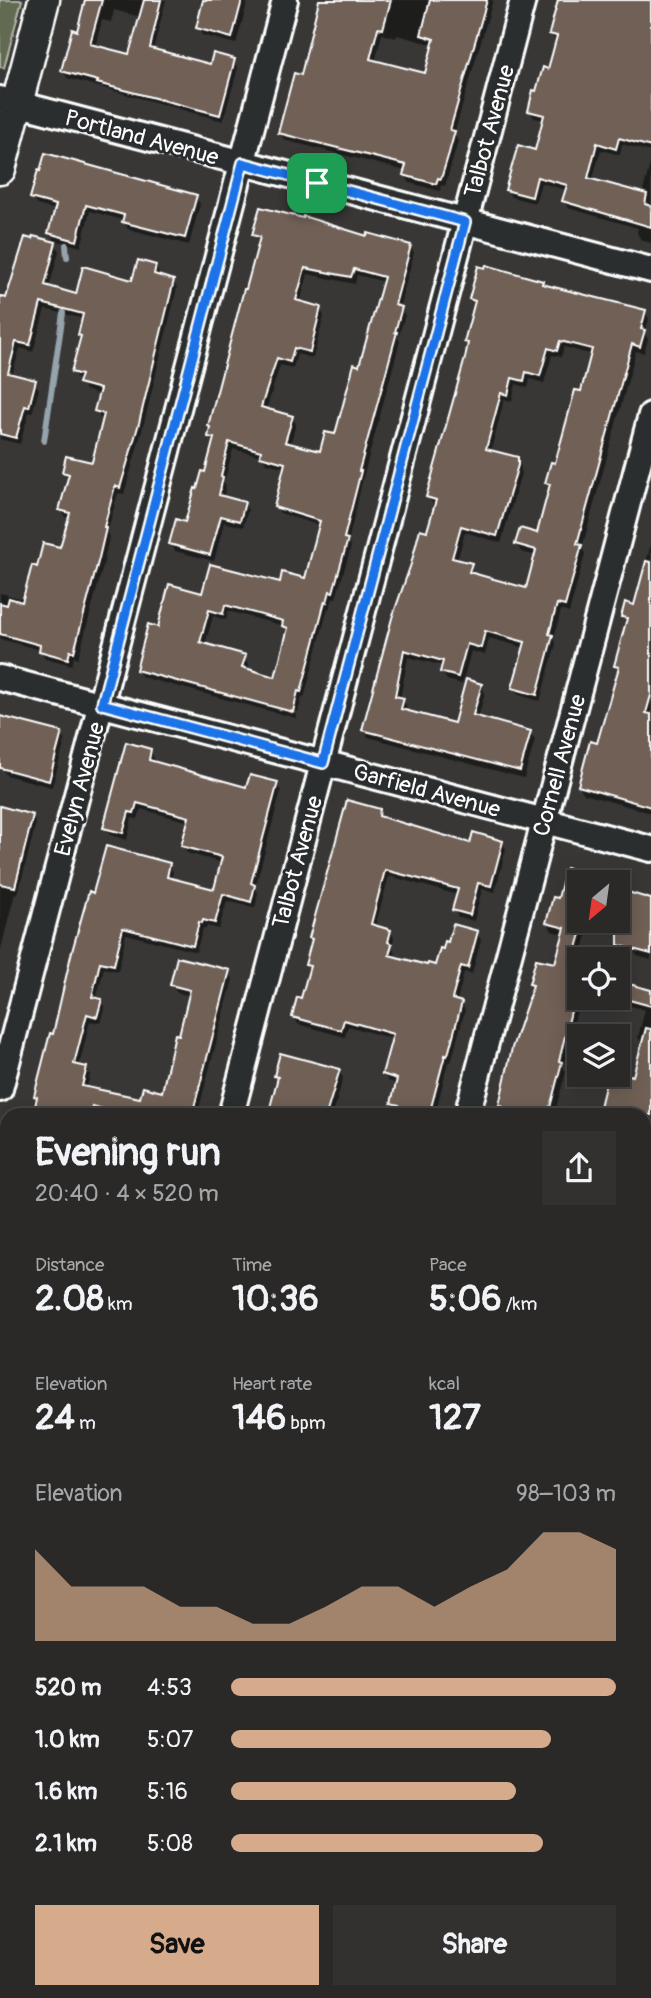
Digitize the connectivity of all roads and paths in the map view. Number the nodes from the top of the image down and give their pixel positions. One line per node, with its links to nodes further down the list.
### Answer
1 (44, 0): 4 (street)
2 (285, 0): 5 (street, Evelyn Avenue)
3 (523, 0): 7 (street, Talbot Avenue)
4 (8, 101): 5 (street, Portland Avenue); 6 (street)
5 (243, 163): 7 (street, Portland Avenue); 11 (street, Evelyn Avenue)
6 (0, 169)
7 (465, 222): 8 (street, Portland Avenue); 12 (street, Talbot Avenue)
8 (651, 270)
9 (651, 415): 13 (street, Cornell Avenue)
10 (0, 678): 11 (street, Garfield Avenue)
11 (102, 704): 12 (street, Garfield Avenue); 15 (street, Evelyn Avenue)
12 (323, 763): 13 (street, Garfield Avenue); 16 (street, Talbot Avenue)
13 (544, 821): 14 (street, Garfield Avenue); 17 (street, Cornell Avenue)
14 (651, 849)
15 (0, 1089)
16 (233, 1108)
17 (469, 1108)

